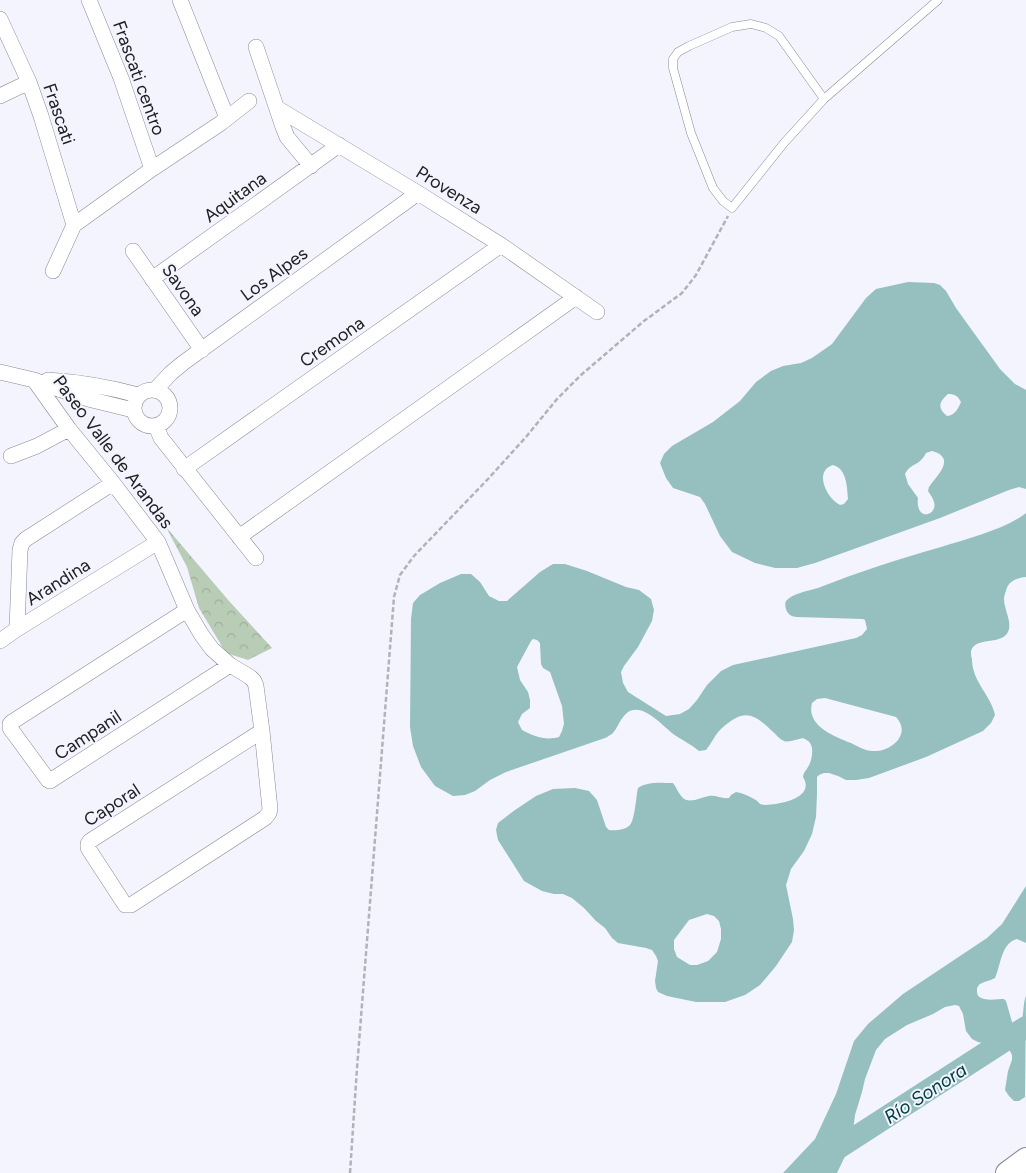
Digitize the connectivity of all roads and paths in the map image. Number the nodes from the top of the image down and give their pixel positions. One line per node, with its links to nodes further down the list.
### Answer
1 (89, 0): 14 (street, Frascati centro)
2 (180, 0): 11 (street)
3 (938, 0): 8 (lane)
4 (0, 19): 6 (street, Frascati)
5 (256, 47): 10 (street)
6 (29, 82): 7 (street); 17 (street, Frascati)
7 (0, 96)
8 (824, 99): 16 (lane); 16 (lane)
9 (249, 101): 11 (street)
10 (277, 108): 12 (street, Provenza); 13 (street)
11 (227, 118): 14 (street)
12 (340, 145): 13 (street, Aquitana); 15 (street, Provenza)
13 (311, 166): 21 (street, Aquitana)
14 (152, 169): 17 (street)
15 (418, 193): 18 (street, Provenza); 24 (street, Los Alpes)
16 (732, 208): 45 (path)
17 (74, 225): 20 (street)
18 (501, 245): 22 (street, Provenza); 33 (street, Cremona)
19 (133, 251): 21 (street, Savona)
20 (53, 271)
21 (152, 279): 24 (street, Savona)
22 (576, 297): 23 (street, Provenza); 35 (street)
23 (597, 312)
24 (202, 350): 27 (street, Los Alpes)
25 (0, 372): 26 (street)
26 (34, 380): 28 (street); 29 (street); 31 (street, Paseo Valle de Arandas)
27 (155, 390): 28 (street); 30 (street)
28 (138, 395): 29 (street)
29 (133, 410): 30 (street)
30 (156, 426): 33 (street)
31 (69, 429): 32 (street); 34 (street, Paseo Valle de Arandas)
32 (11, 456)
33 (184, 469): 35 (street)
34 (113, 483): 36 (street, Paseo Valle de Arandas); 39 (street, Arandina)
35 (240, 537): 37 (street)
36 (158, 542): 38 (street, Paseo Valle de Arandas); 39 (street, Arandina)
37 (256, 558)
38 (186, 610): 41 (street, Paseo Valle de Arandas); 41 (street, Campanil)
39 (17, 630): 40 (street)
40 (0, 641)
41 (230, 666): 42 (street, Paseo Valle de Arandas)
42 (262, 731): 43 (street, Paseo Valle de Arandas); 43 (street, Caporal)
43 (269, 813)
44 (1026, 1159): 46 (main road)
45 (350, 1173)
46 (1007, 1173)

